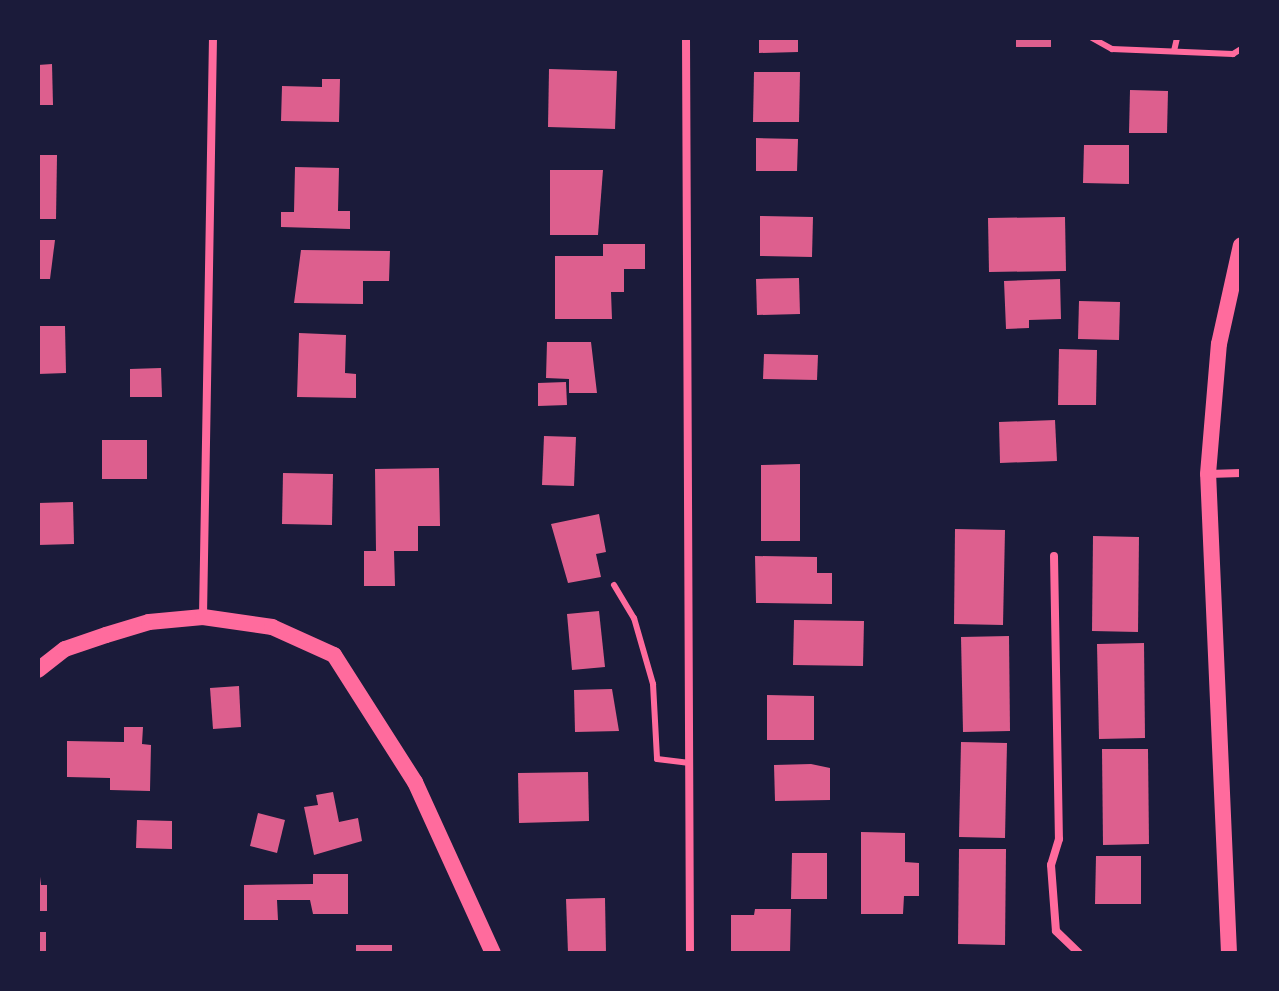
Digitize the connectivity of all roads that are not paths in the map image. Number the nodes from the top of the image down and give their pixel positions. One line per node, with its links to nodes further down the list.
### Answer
1 (213, 38): 12 (street)
2 (686, 38): 14 (street)
3 (1092, 38): 6 (lane)
4 (1177, 38): 6 (lane)
5 (1241, 49): 6 (lane)
6 (1174, 51)
7 (1241, 245): 9 (main road)
8 (1241, 473): 9 (street)
9 (1208, 474): 18 (main road)
10 (1054, 556): 17 (street)
11 (614, 585): 14 (lane)
12 (203, 617): 13 (main road); 15 (main road)
13 (38, 670)
14 (690, 763): 16 (street)
15 (493, 953)
16 (690, 953)
17 (1079, 953)
18 (1229, 953)

